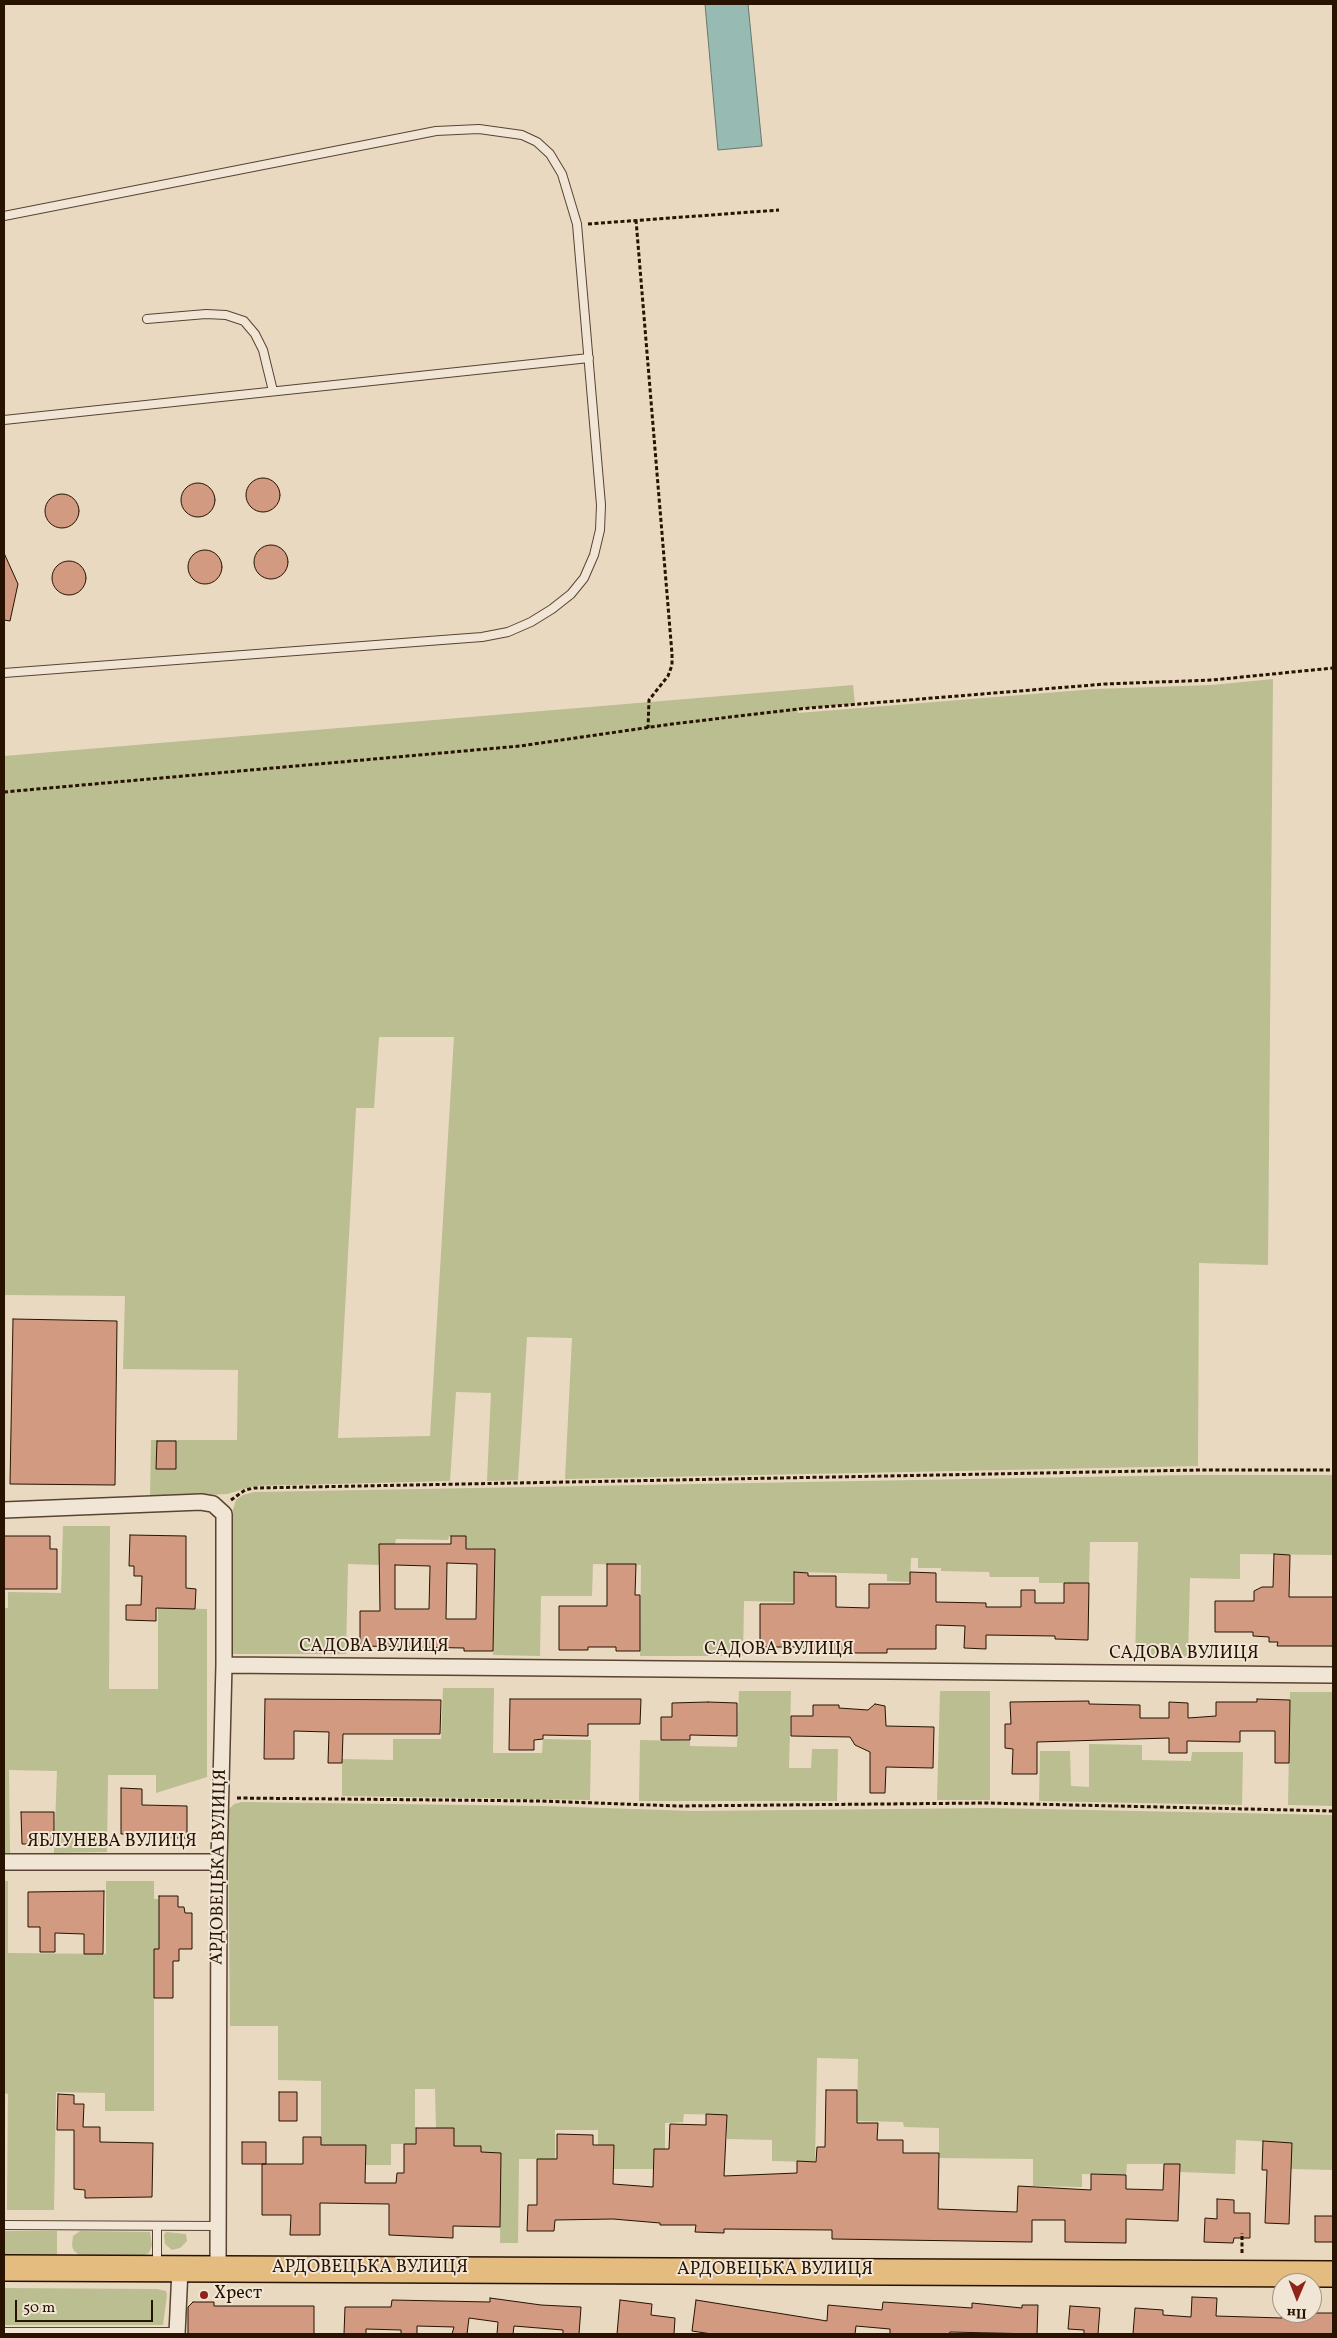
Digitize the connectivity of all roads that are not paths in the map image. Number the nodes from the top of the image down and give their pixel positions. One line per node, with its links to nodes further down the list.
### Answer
1 (4, 216): 3 (lane)
2 (147, 319): 4 (lane)
3 (589, 358): 4 (lane); 6 (lane)
4 (273, 392): 5 (lane)
5 (4, 420)
6 (4, 673)
7 (4, 1510): 8 (street, АРДОВЕЦЬКА ВУЛИЦЯ)
8 (224, 1666): 9 (street, САДОВА ВУЛИЦЯ); 11 (street, АРДОВЕЦЬКА ВУЛИЦЯ)
9 (1333, 1675)
10 (4, 1862): 11 (street, ЯБЛУНЕВА ВУЛИЦЯ)
11 (220, 1862): 14 (street, АРДОВЕЦЬКА ВУЛИЦЯ)
12 (4, 2225): 13 (lane)
13 (157, 2226): 14 (lane); 16 (lane)
14 (218, 2226): 17 (street, АРДОВЕЦЬКА ВУЛИЦЯ)
15 (4, 2268): 16 (highway, АРДОВЕЦЬКА ВУЛИЦЯ)
16 (169, 2268): 17 (highway, АРДОВЕЦЬКА ВУЛИЦЯ); 20 (street)
17 (218, 2269): 18 (highway, АРДОВЕЦЬКА ВУЛИЦЯ)
18 (1333, 2274)
19 (4, 2332): 20 (lane)
20 (177, 2333)

